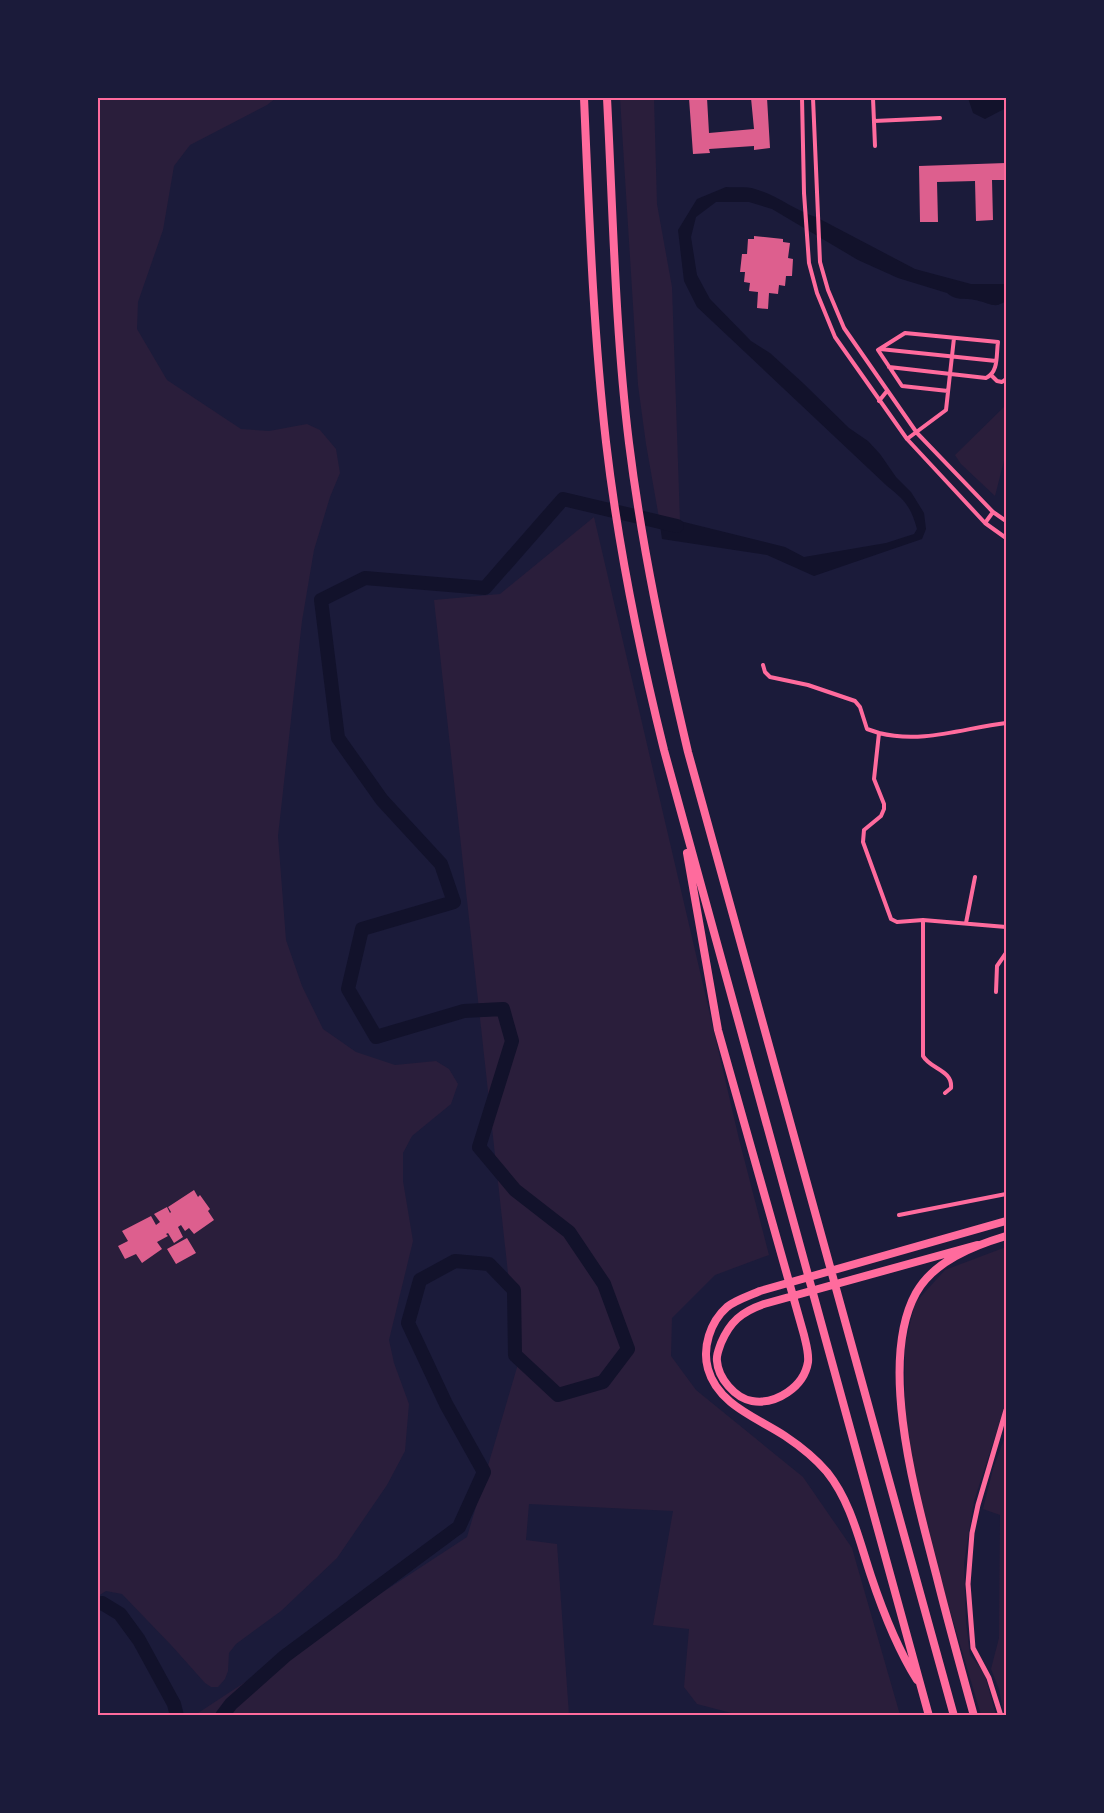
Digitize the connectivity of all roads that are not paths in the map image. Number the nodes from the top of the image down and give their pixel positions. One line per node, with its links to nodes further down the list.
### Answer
1 (584, 98): 29 (highway)
2 (607, 98): 45 (highway)
3 (802, 98): 19 (street)
4 (813, 98): 17 (street)
5 (873, 98): 7 (street)
6 (939, 118): 7 (street)
7 (874, 121): 8 (street)
8 (876, 146)
9 (954, 338): 10 (street); 11 (street); 12 (street)
10 (880, 349): 11 (street); 13 (street)
11 (952, 356): 12 (street); 14 (street)
12 (996, 361): 15 (street)
13 (889, 367): 14 (street); 18 (street)
14 (950, 374): 15 (street); 18 (street)
15 (991, 375): 16 (street)
16 (1006, 379)
17 (887, 391): 19 (street); 20 (street)
18 (948, 391): 20 (street)
19 (879, 401): 21 (street)
20 (917, 433): 21 (street); 22 (street)
21 (907, 439): 24 (street)
22 (993, 512): 23 (street); 24 (street)
23 (1006, 521)
24 (985, 523): 25 (street)
25 (1006, 538)
26 (763, 665): 28 (street)
27 (1006, 723): 28 (street)
28 (879, 733): 31 (street)
29 (680, 810): 41 (highway); 43 (highway)
30 (975, 877): 32 (street)
31 (923, 920): 32 (street); 36 (street)
32 (966, 923): 33 (street)
33 (1006, 927)
34 (1006, 954): 35 (street)
35 (996, 992)
36 (945, 1093)
37 (1006, 1194): 38 (street)
38 (899, 1215)
39 (1006, 1221): 43 (highway)
40 (1006, 1236): 41 (highway)
41 (977, 1245): 46 (highway)
42 (1006, 1410): 47 (main road)
43 (922, 1688): 44 (highway)
44 (929, 1716)
45 (954, 1716)
46 (974, 1716)
47 (1001, 1716)

